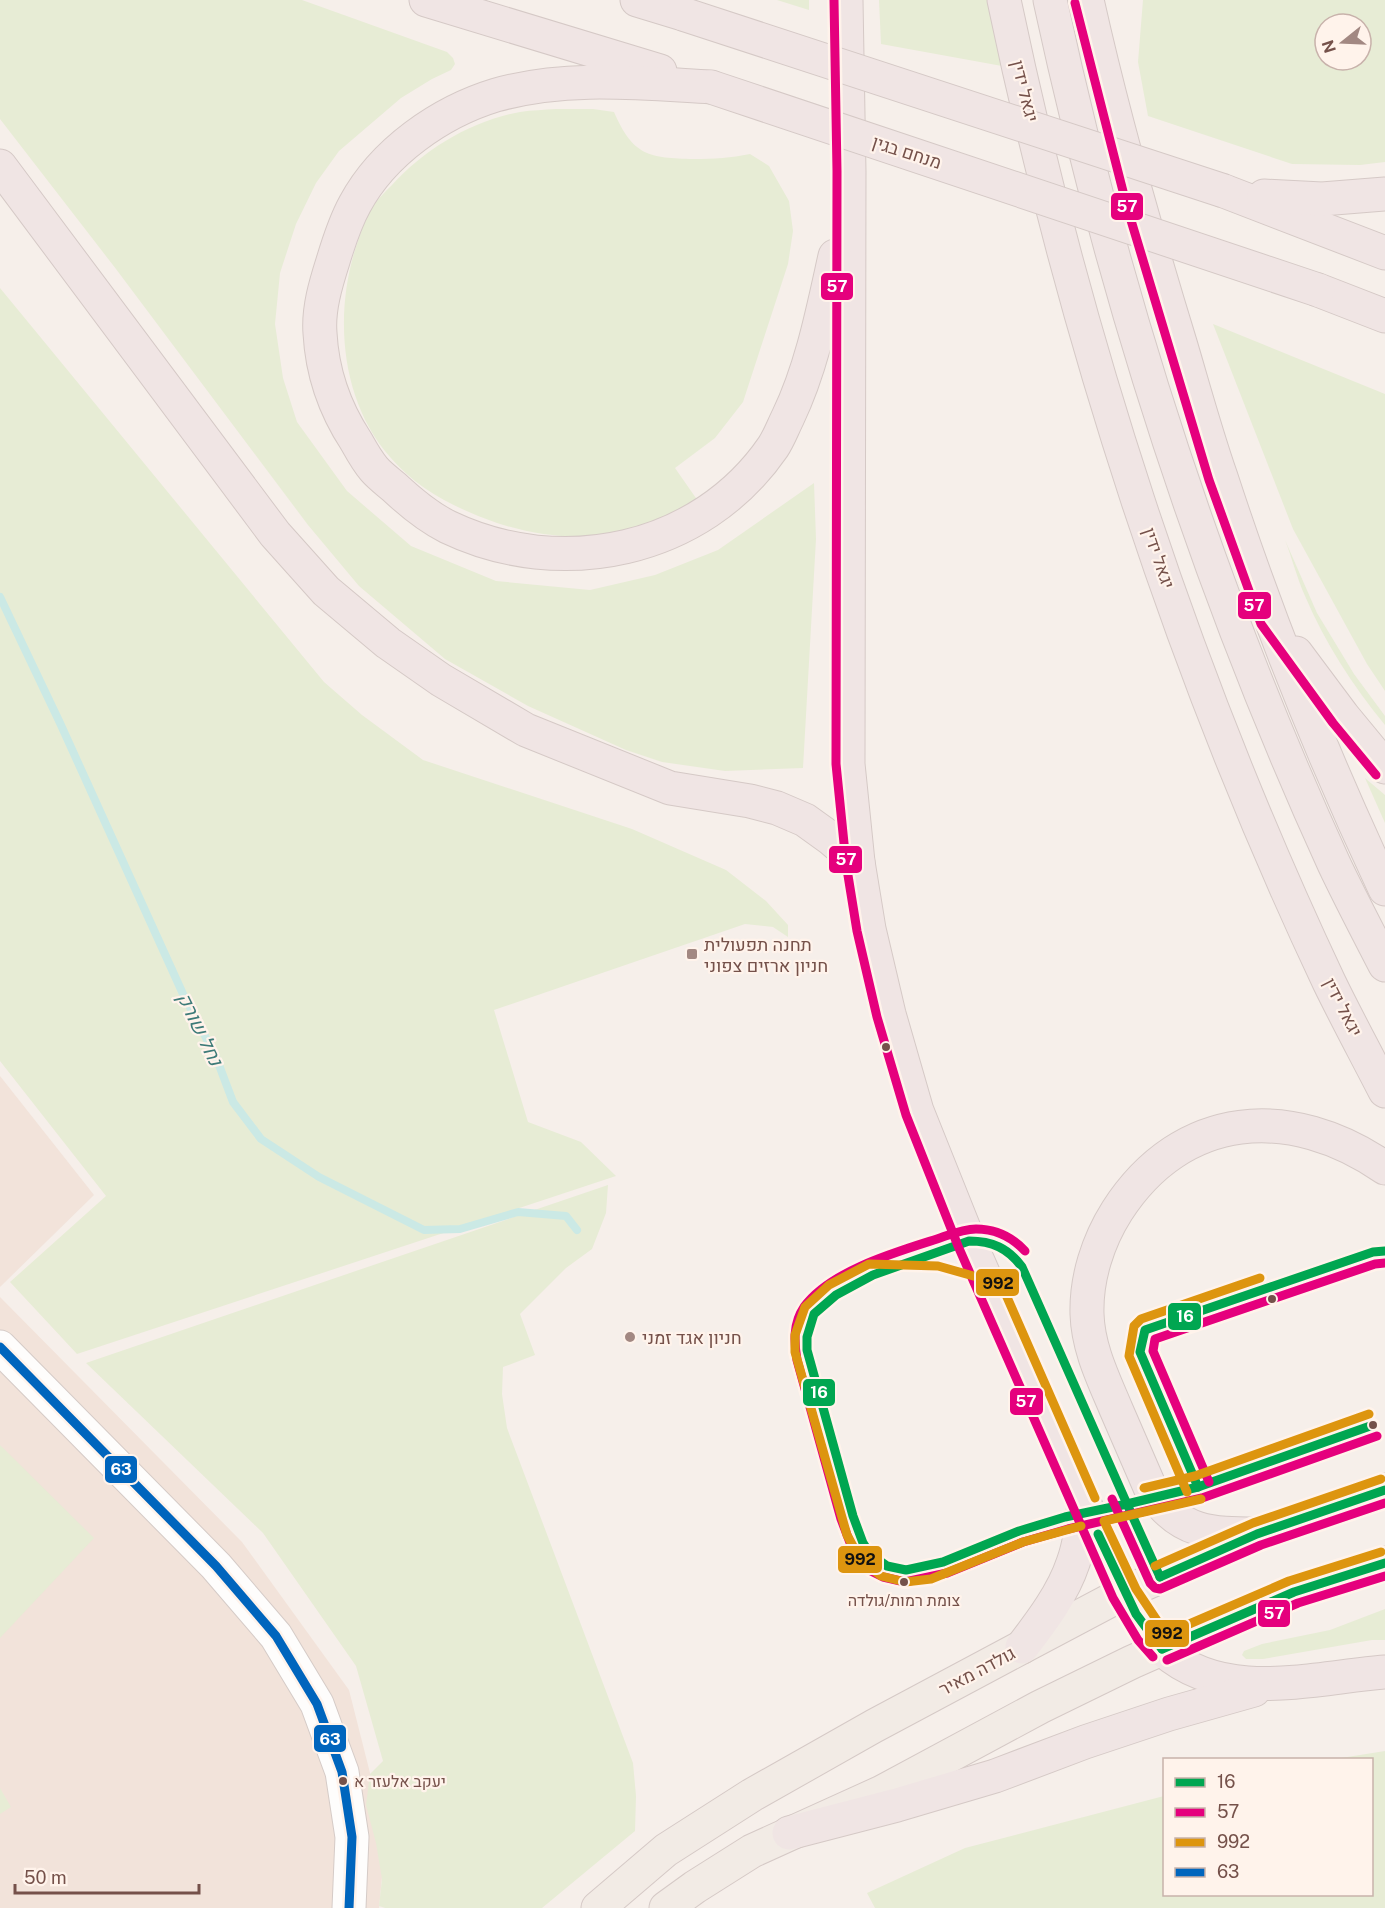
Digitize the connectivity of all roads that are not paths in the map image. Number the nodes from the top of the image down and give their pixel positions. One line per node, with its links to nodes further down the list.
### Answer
1 (426, 0): 9 (highway, מנחם בגין)
2 (637, 0): 13 (highway, bridge)
3 (846, 0): 11 (highway)
4 (1004, 0): 21 (highway, יגאל ידין)
5 (1050, 0): 20 (highway)
6 (1088, 0): 8 (highway)
7 (1100, 0): 8 (highway)
8 (1101, 60): 16 (highway)
9 (711, 87): 11 (highway); 15 (highway, מנחם בגין, bridge)
10 (0, 166): 18 (highway)
11 (849, 171): 18 (highway)
12 (1385, 194): 13 (highway)
13 (1299, 208): 14 (highway)
14 (1385, 253)
15 (1385, 315)
16 (1272, 620): 17 (highway); 19 (highway)
17 (1385, 767)
18 (858, 862): 25 (highway)
19 (1385, 889)
20 (1385, 965)
21 (1385, 1091)
22 (1385, 1168): 26 (highway)
23 (0, 1347): 34 (street)
24 (1385, 1490): 26 (main road, גולדה מאיר)
25 (1084, 1503): 28 (highway); 29 (highway)
26 (1257, 1534): 28 (main road, גולדה מאיר)
27 (1385, 1563): 30 (main road)
28 (1124, 1593): 29 (main road, גולדה מאיר); 30 (highway)
29 (1022, 1647): 35 (main road, גולדה מאיר)
30 (1162, 1649): 32 (highway); 33 (main road)
31 (1385, 1672): 32 (highway)
32 (1287, 1683): 33 (highway)
33 (789, 1833): 36 (main road)
34 (349, 1908)
35 (598, 1908)
36 (666, 1908)

